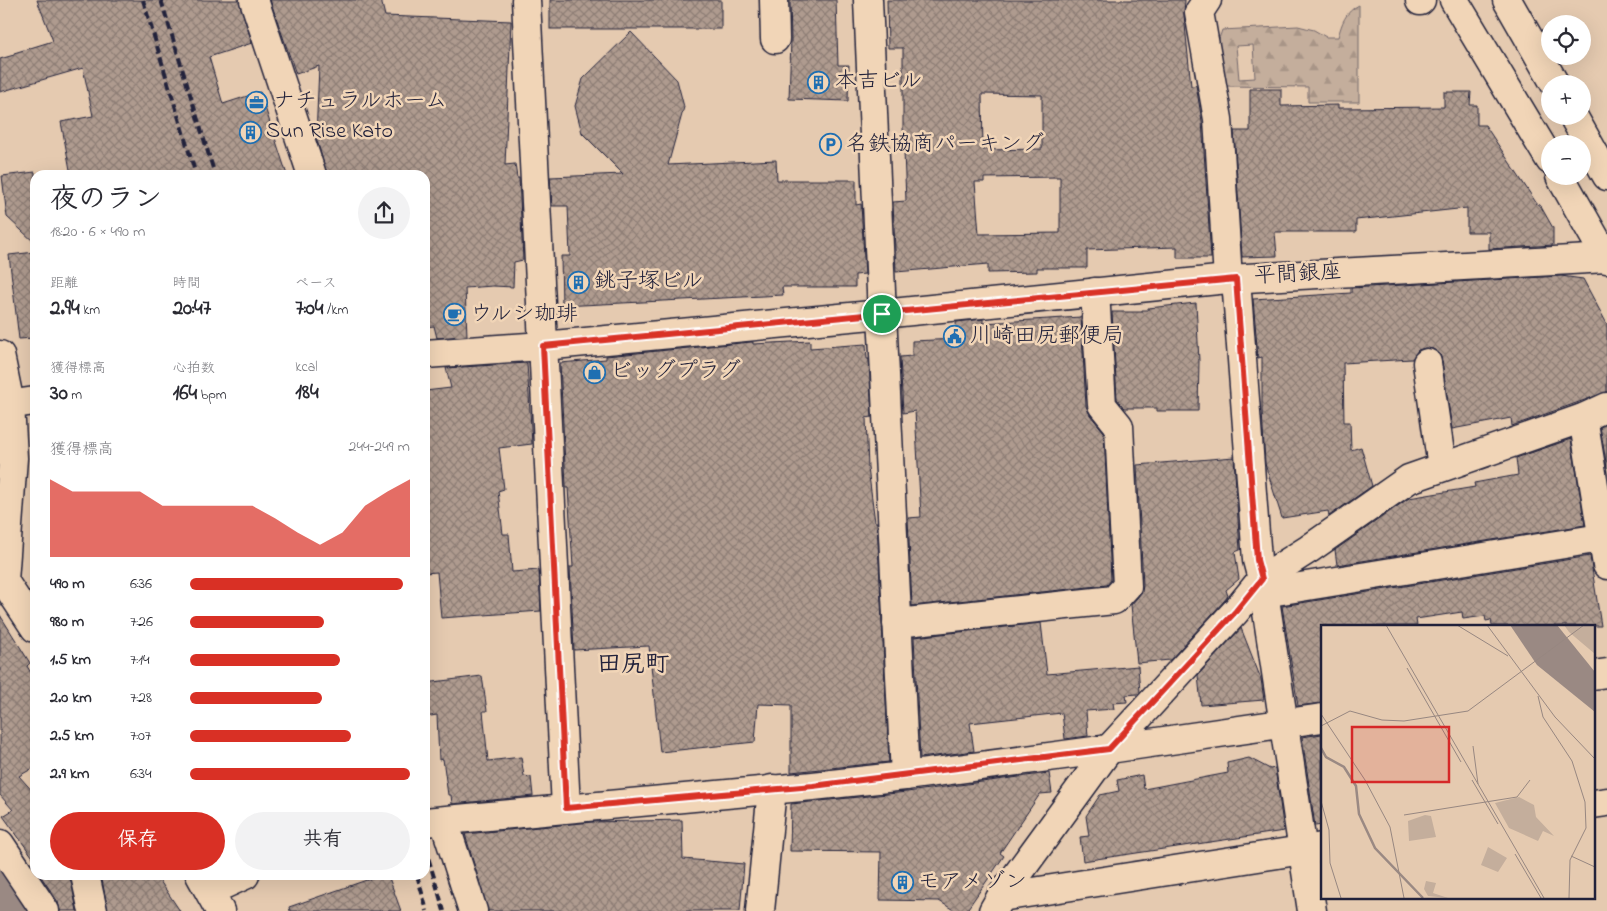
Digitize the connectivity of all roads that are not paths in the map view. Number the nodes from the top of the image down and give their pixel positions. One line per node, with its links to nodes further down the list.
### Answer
1 (254, 0): 12 (main road)
2 (526, 0): 19 (main road)
3 (774, 0): 8 (main road)
4 (868, 0): 18 (main road)
5 (1207, 0): 16 (main road)
6 (1454, 0): 11 (main road)
7 (1507, 0): 9 (main road)
8 (774, 39)
9 (1550, 75)
10 (1578, 125): 13 (main road)
11 (1541, 145)
12 (310, 170)
13 (1607, 176)
14 (1565, 185): 15 (main road)
15 (1607, 259): 16 (main road, 平間銀座)
16 (1232, 279): 17 (main road, 平間銀座); 29 (main road)
17 (1095, 292): 18 (main road, 平間銀座); 31 (main road)
18 (882, 314): 19 (main road, 平間銀座); 31 (main road)
19 (543, 346): 20 (main road, 平間銀座); 41 (main road)
20 (430, 354)
21 (0, 355): 23 (main road)
22 (1427, 363): 25 (main road)
23 (15, 404): 28 (main road)
24 (1595, 412): 25 (main road); 26 (main road)
25 (1442, 467): 29 (main road)
26 (1605, 538): 27 (main road); 29 (main road)
27 (1607, 565)
28 (2, 578): 30 (main road)
29 (1263, 586): 35 (main road); 36 (main road)
30 (30, 620)
31 (897, 623): 37 (main road)
32 (1607, 673): 33 (main road)
33 (1594, 675)
34 (1321, 718): 35 (main road)
35 (1284, 724): 36 (main road); 44 (main road)
36 (1109, 749): 37 (main road); 48 (main road)
37 (905, 776): 38 (main road)
38 (772, 789): 41 (main road); 52 (main road)
39 (1607, 802): 40 (main road)
40 (1594, 804)
41 (566, 808): 42 (main road)
42 (434, 822): 51 (main road)
43 (0, 844): 49 (main road)
44 (1312, 848): 48 (main road); 53 (main road)
45 (86, 880): 50 (main road)
46 (235, 880): 47 (main road)
47 (210, 892)
48 (997, 904)
49 (45, 911)
50 (93, 911)
51 (473, 911)
52 (760, 911)
53 (1312, 911)

